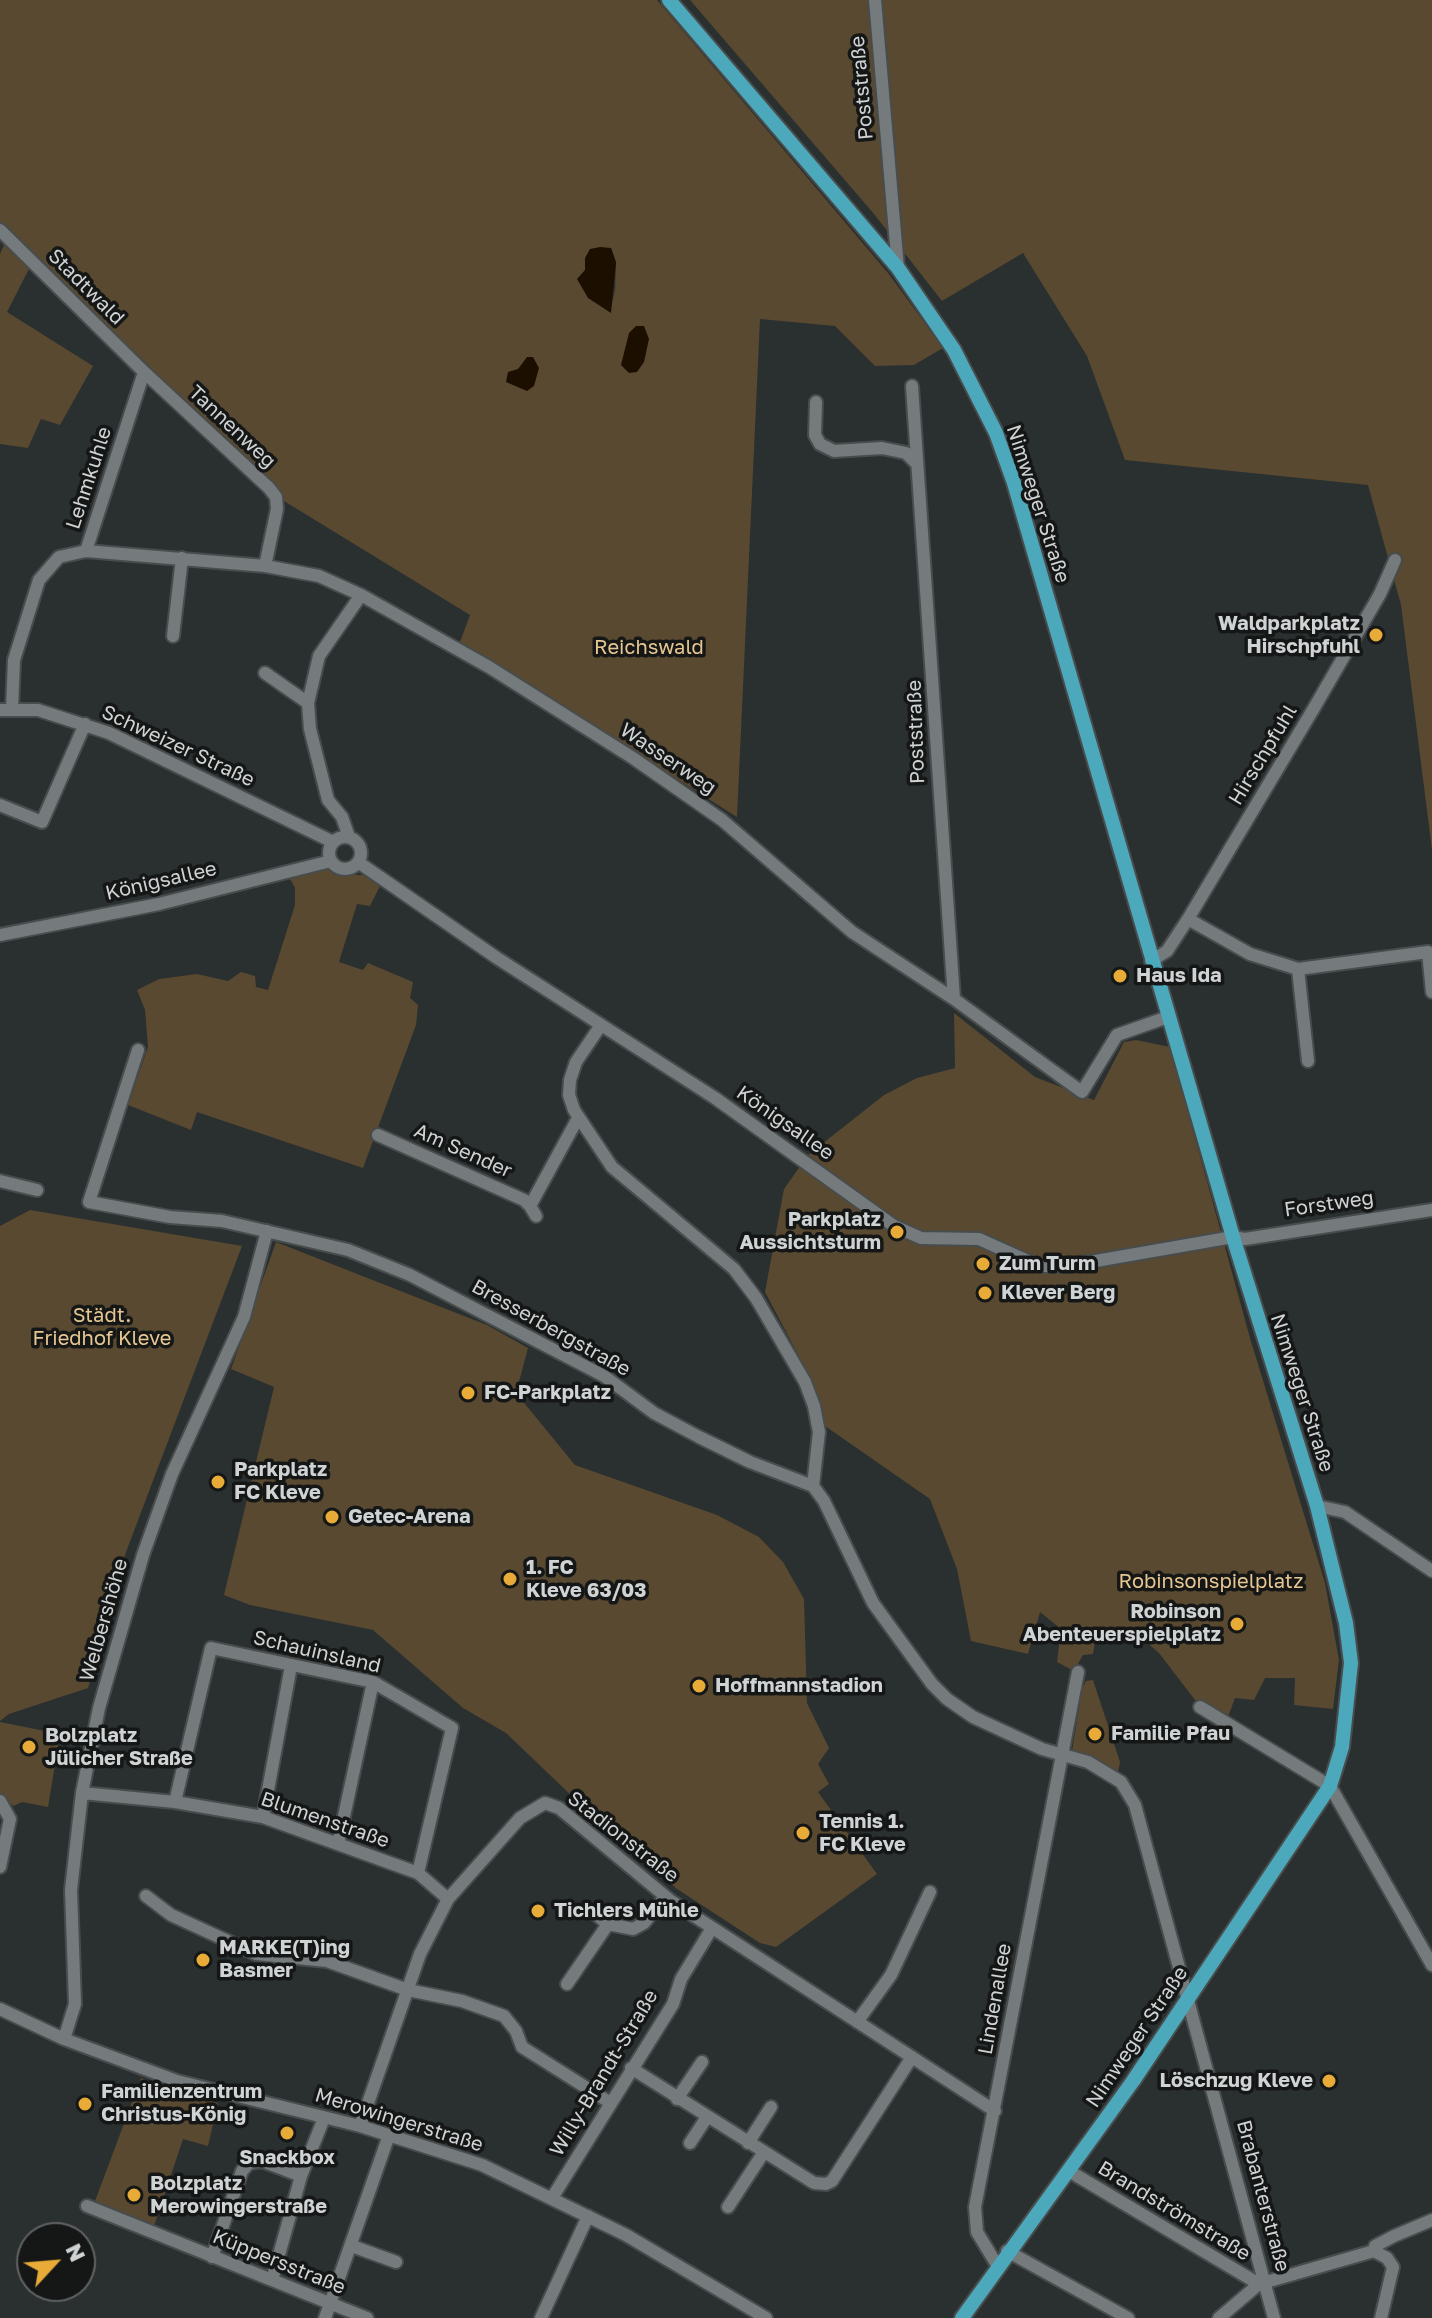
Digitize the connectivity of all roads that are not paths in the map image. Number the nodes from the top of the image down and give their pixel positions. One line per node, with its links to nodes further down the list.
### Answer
1 (669, 0): 4 (main road, Nimweger Straße)
2 (875, 0): 4 (street, Poststraße)
3 (0, 230): 5 (street, Stadtwald)
4 (898, 268): 26 (main road, Nimweger Straße)
5 (144, 372): 9 (street, Lehmkuhle); 12 (street, Tannenweg)
6 (912, 386): 8 (street, Poststraße)
7 (816, 402): 8 (street)
8 (916, 463): 29 (street, Poststraße)
9 (86, 551): 10 (street, Wasserweg); 17 (street, Lehmkuhle)
10 (182, 558): 12 (street, Wasserweg); 14 (street)
11 (1395, 560): 24 (street, Hirschpfuhl)
12 (265, 566): 13 (street, Wasserweg)
13 (361, 595): 16 (street); 29 (street, Wasserweg)
14 (173, 636)
15 (265, 673): 16 (street)
16 (308, 703): 20 (street)
17 (6, 710): 18 (street, Schweizer Straße)
18 (85, 724): 19 (street); 21 (street, Schweizer Straße)
19 (0, 805)
20 (349, 837): 21 (street); 23 (street)
21 (333, 842): 22 (street)
22 (331, 861): 23 (street, Königsallee); 25 (street, Königsallee)
23 (358, 862): 31 (street, Königsallee)
24 (1188, 919): 26 (street, Hirschpfuhl); 27 (street)
25 (0, 935)
26 (1151, 961): 30 (main road, Nimweger Straße)
27 (1298, 969): 28 (street); 33 (street)
28 (1432, 992)
29 (954, 999): 30 (street, Wasserweg)
30 (1168, 1017): 40 (main road, Nimweger Straße)
31 (601, 1025): 34 (street); 40 (street, Königsallee)
32 (138, 1050): 39 (street, Bresserbergstraße)
33 (1308, 1061)
34 (578, 1118): 35 (street, Am Sender); 41 (street)
35 (378, 1135)
36 (0, 1181): 37 (street)
37 (37, 1190)
38 (1432, 1210): 40 (street, Forstweg)
39 (267, 1231): 41 (street, Bresserbergstraße); 50 (street, Welbershöhe)
40 (1233, 1237): 42 (main road, Nimweger Straße)
41 (813, 1486): 48 (street)
42 (1317, 1506): 43 (street); 49 (main road, Nimweger Straße)
43 (1432, 1571)
44 (291, 1666): 46 (street, Schauinsland); 52 (street, Schauinsland); 53 (street)
45 (1078, 1672): 48 (street, Lindenallee)
46 (373, 1682): 54 (street); 56 (street, Schauinsland)
47 (1200, 1707): 49 (street)
48 (1060, 1755): 67 (street, Brabanterstraße); 77 (street, Lindenallee)
49 (1330, 1786): 64 (street); 67 (main road, Nimweger Straße)
50 (82, 1793): 52 (street, Blumenstraße); 70 (street, Welbershöhe)
51 (0, 1801): 55 (street)
52 (175, 1802): 53 (street, Blumenstraße)
53 (263, 1817): 54 (street, Blumenstraße)
54 (338, 1844): 56 (street, Blumenstraße)
55 (0, 1867)
56 (418, 1873): 60 (street, Blumenstraße)
57 (930, 1892): 69 (street)
58 (146, 1896): 66 (street)
59 (665, 1897): 60 (street, Stadionstraße); 62 (street); 63 (street, Stadionstraße)
60 (448, 1899): 66 (street, Stadionstraße)
61 (593, 1912): 62 (street)
62 (608, 1924): 65 (street)
63 (712, 1928): 69 (street, Stadionstraße); 73 (street, Willy-Brandt-Straße)
64 (1432, 1965)
65 (567, 1984)
66 (408, 1990): 75 (street); 80 (street, Stadionstraße)
67 (1188, 1998): 85 (main road, Nimweger Straße); 99 (street, Brabanterstraße)
68 (0, 2011): 70 (street, Merowingerstraße)
69 (857, 2022): 71 (street, Stadionstraße)
70 (64, 2039): 79 (street, Merowingerstraße)
71 (912, 2057): 77 (street, Stadionstraße); 84 (street)
72 (702, 2062): 74 (street)
73 (631, 2068): 74 (street); 75 (street, Willy-Brandt-Straße)
74 (677, 2099): 78 (street)
75 (609, 2102): 87 (street, Willy-Brandt-Straße)
76 (771, 2107): 83 (street)
77 (995, 2111): 97 (street, Lindenallee)
78 (707, 2117): 82 (street); 83 (street)
79 (324, 2118): 80 (street, Merowingerstraße); 86 (street)
80 (360, 2126): 81 (street, Merowingerstraße)
81 (389, 2135): 87 (street, Merowingerstraße); 92 (street)
82 (690, 2143)
83 (748, 2143): 84 (street)
84 (764, 2152): 89 (street)
85 (1069, 2171): 93 (main road, Nimweger Straße); 99 (street, Brandströmstraße)
86 (301, 2176): 95 (street); 98 (street)
87 (552, 2198): 90 (street, Merowingerstraße)
88 (87, 2206): 95 (street, Küppersstraße)
89 (728, 2207)
90 (588, 2216): 103 (street); 104 (street, Merowingerstraße)
91 (1432, 2220): 94 (street)
92 (352, 2246): 96 (street); 100 (street)
93 (1007, 2251): 97 (main road, Nimweger Straße); 106 (street)
94 (1374, 2251): 99 (street); 109 (street)
95 (212, 2257): 98 (street, Küppersstraße)
96 (396, 2262)
97 (997, 2265): 105 (main road)
98 (272, 2280): 100 (street, Küppersstraße)
99 (1262, 2283): 107 (street); 108 (street, Brabanterstraße)
100 (330, 2303): 101 (street); 102 (street, Küppersstraße)
101 (325, 2318)
102 (367, 2318)
103 (541, 2318)
104 (766, 2318)
105 (962, 2318)
106 (1128, 2318)
107 (1219, 2318)
108 (1274, 2318)
109 (1381, 2318)

